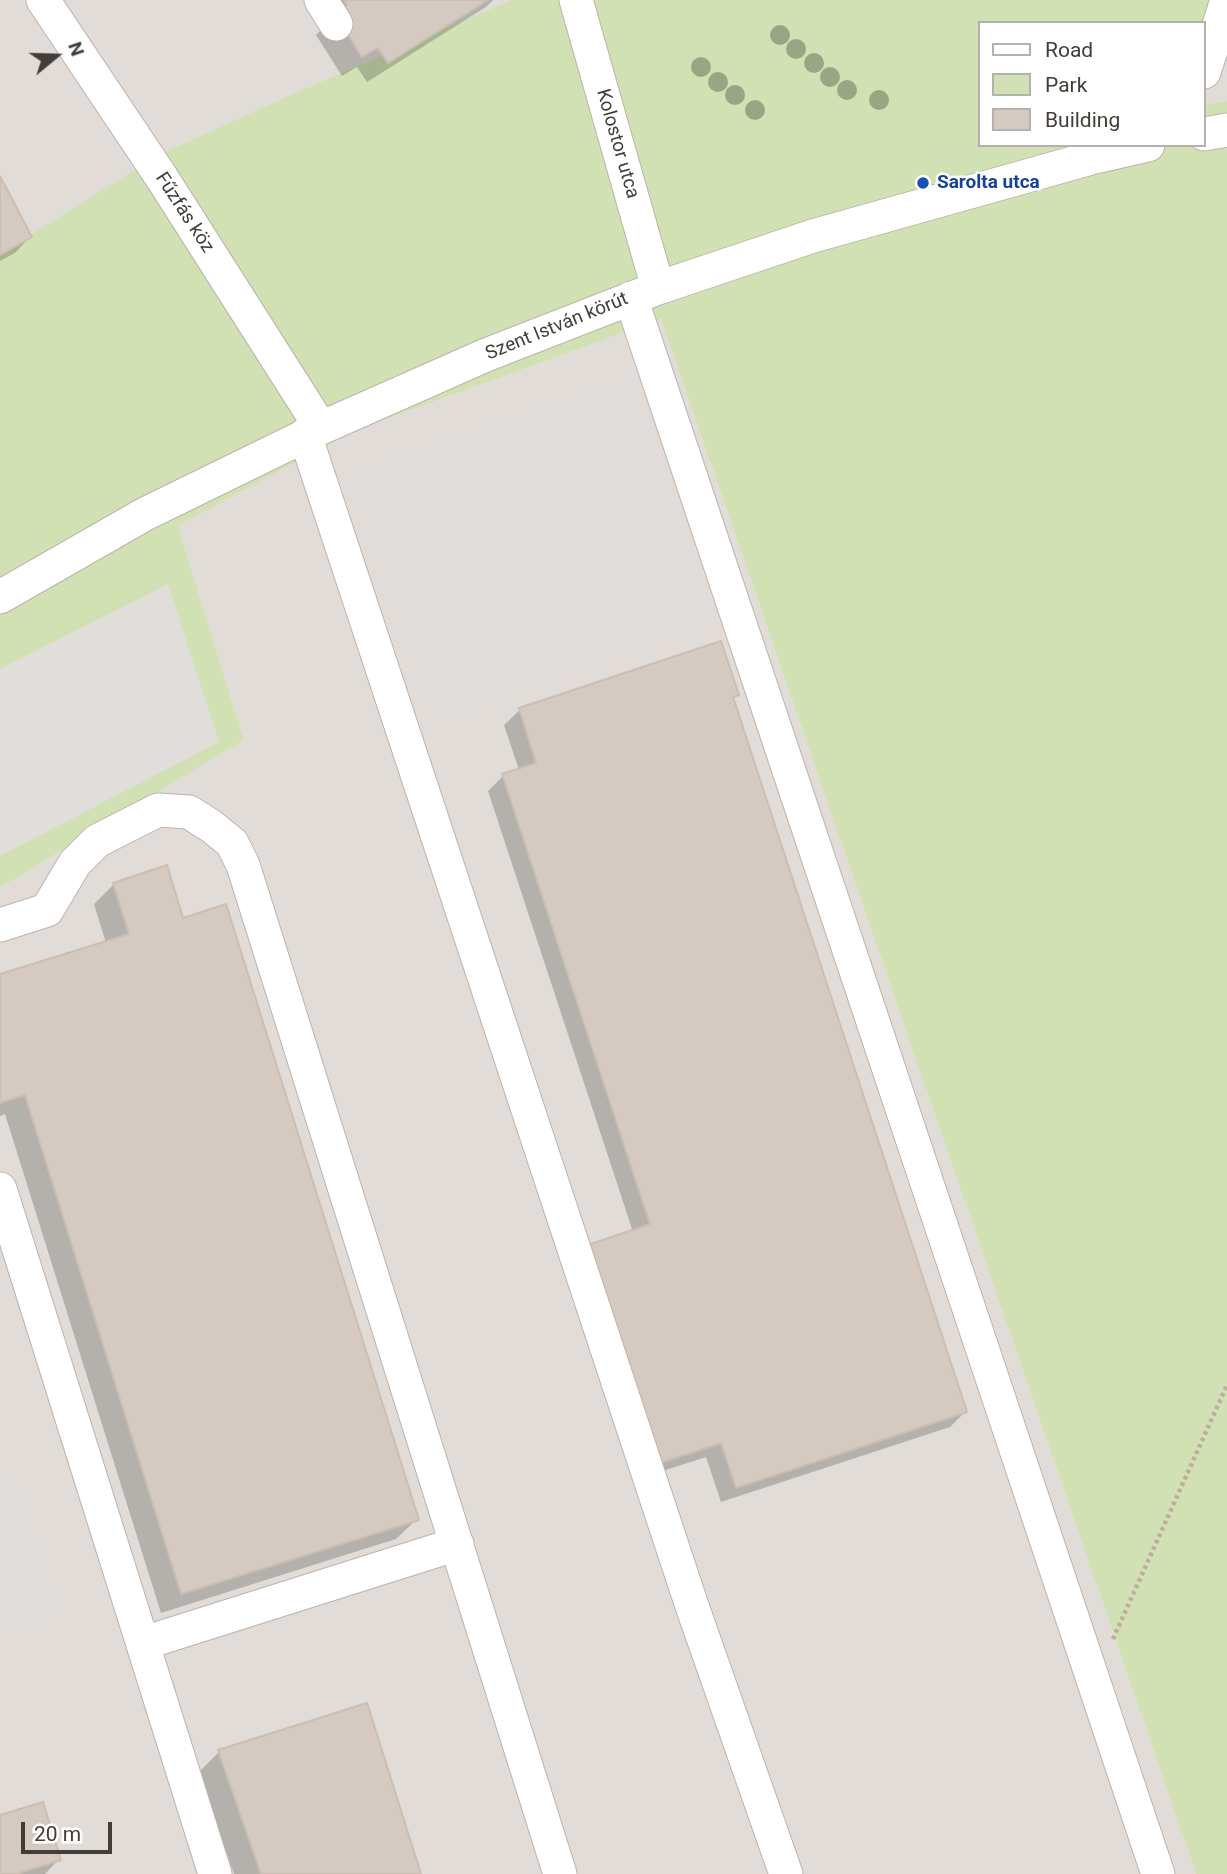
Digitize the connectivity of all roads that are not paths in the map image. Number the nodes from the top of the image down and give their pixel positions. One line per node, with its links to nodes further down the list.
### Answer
1 (43, 0): 9 (street, Fűzfás köz)
2 (576, 0): 8 (street, Kolostor utca)
3 (1227, 0): 4 (street)
4 (1206, 66)
5 (1227, 130): 6 (street)
6 (1206, 134)
7 (1139, 147): 8 (street, Szent István körút)
8 (645, 293): 9 (street, Szent István körút); 18 (street, Kolostor utca)
9 (313, 432): 10 (street, Szent István körút); 17 (street, Fűzfás köz)
10 (0, 597)
11 (0, 925): 13 (street)
12 (0, 1189): 14 (street)
13 (457, 1544): 14 (street); 16 (street)
14 (144, 1643): 15 (street)
15 (215, 1874)
16 (560, 1874)
17 (786, 1874)
18 (1158, 1874)

